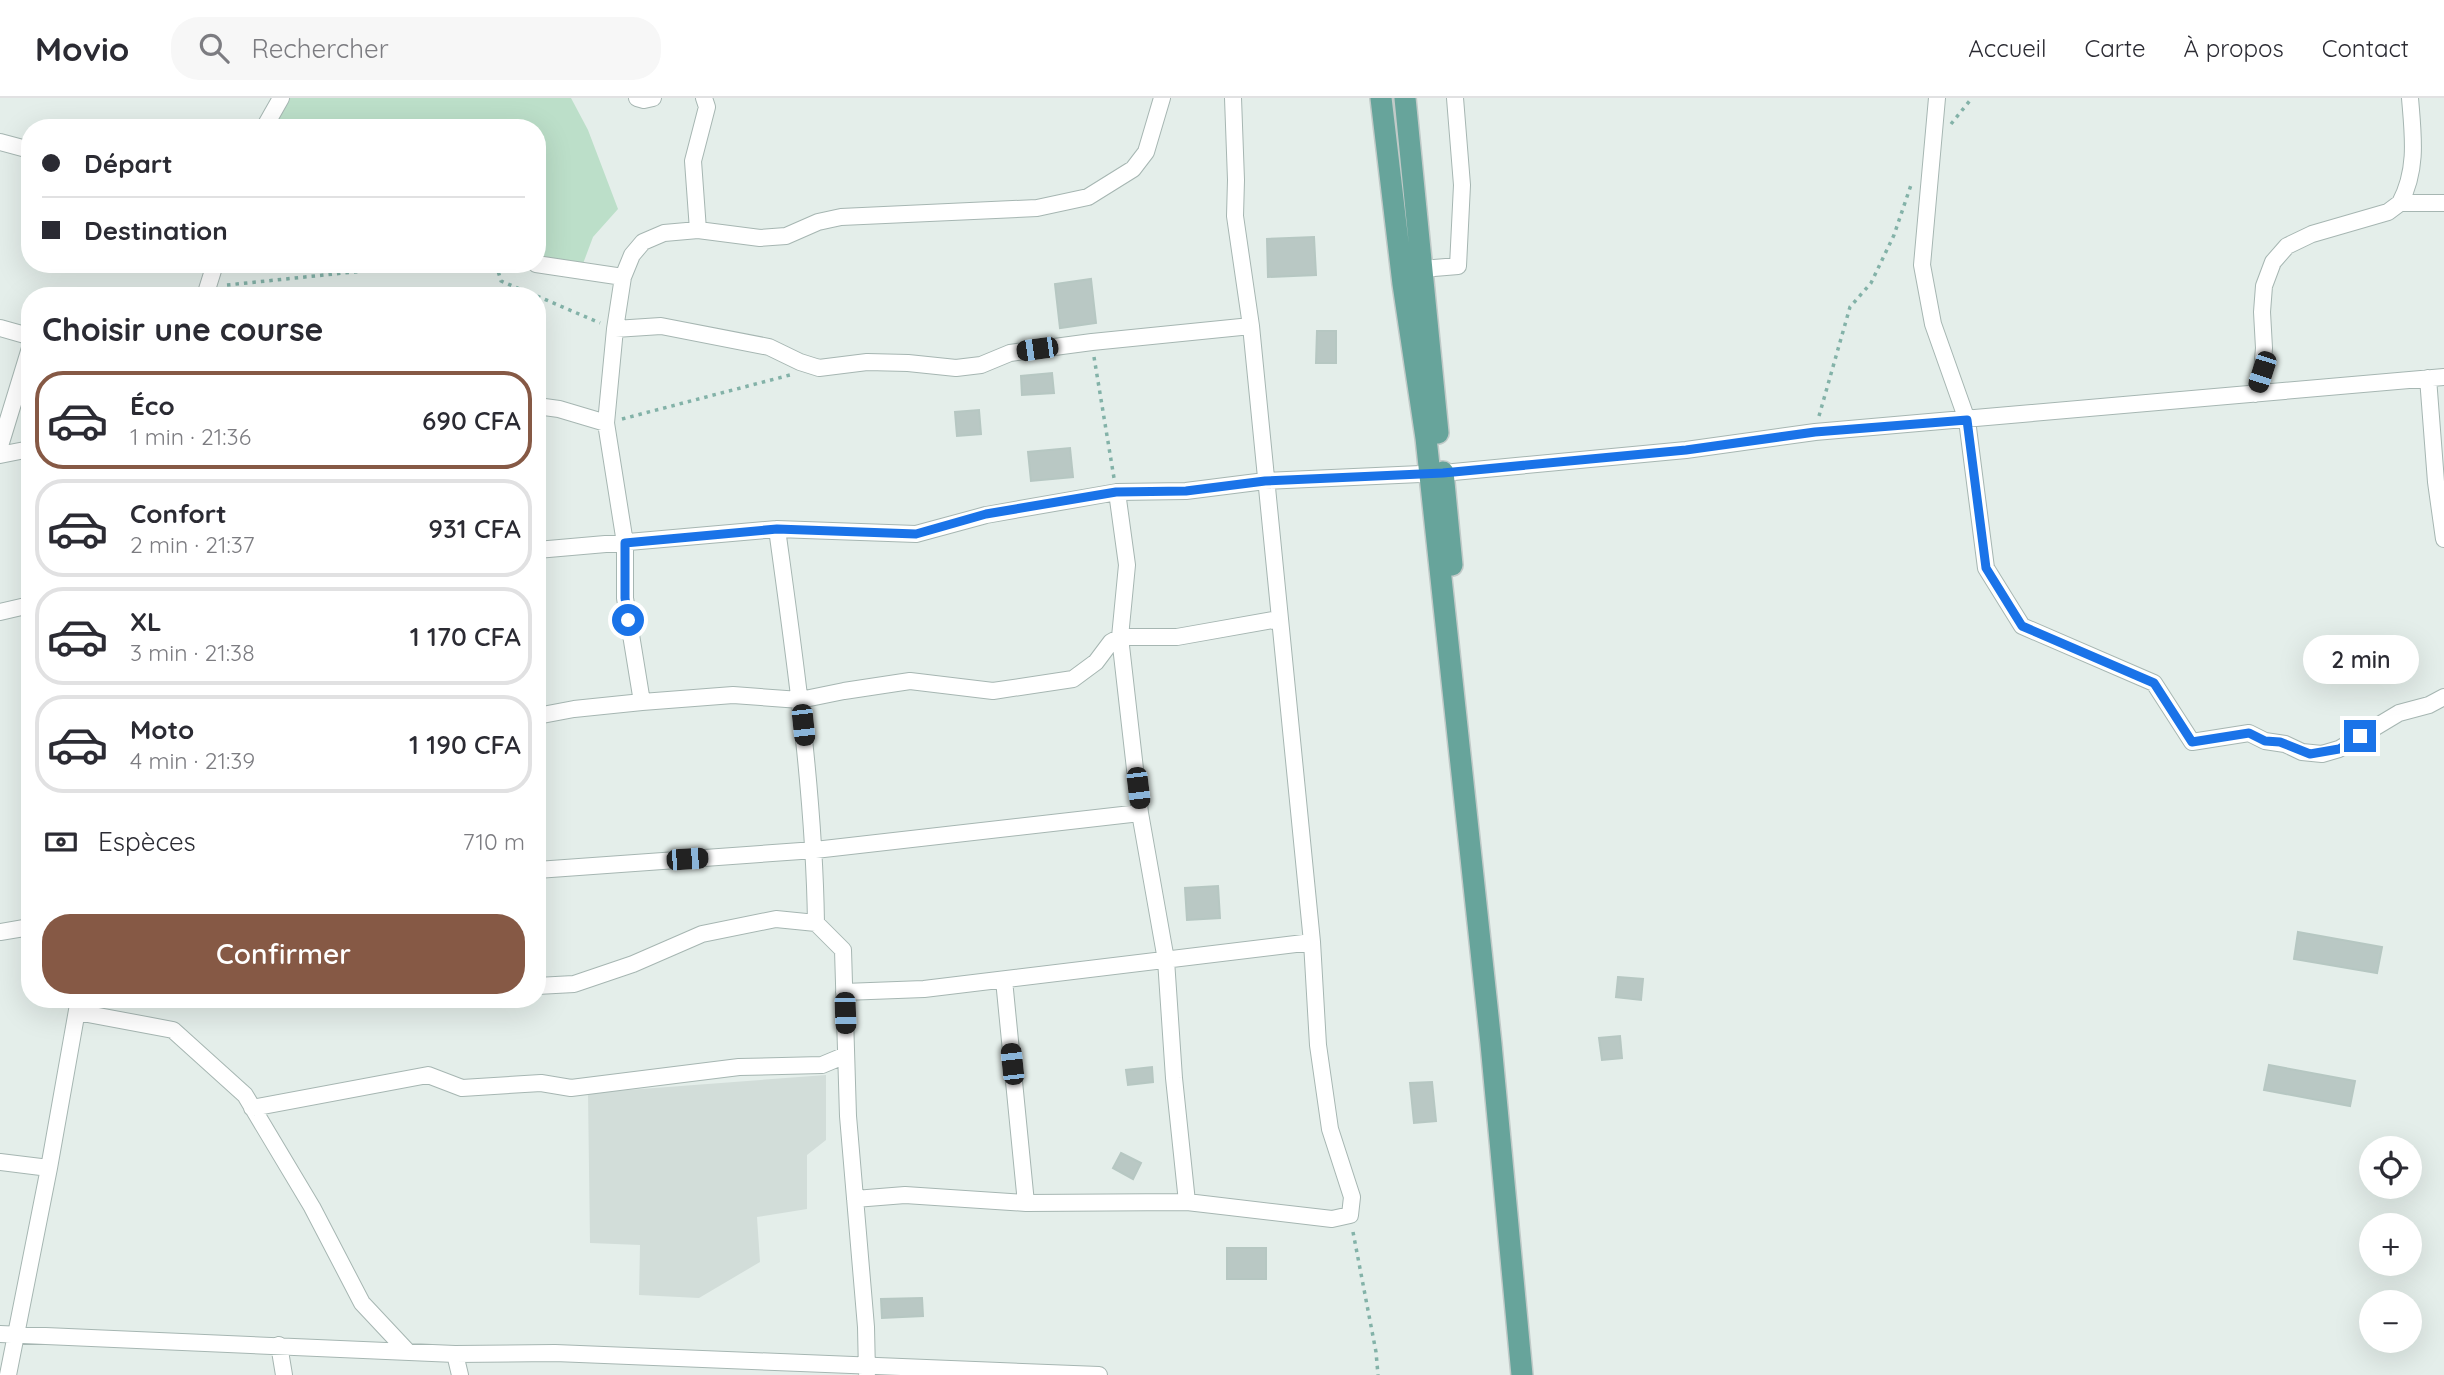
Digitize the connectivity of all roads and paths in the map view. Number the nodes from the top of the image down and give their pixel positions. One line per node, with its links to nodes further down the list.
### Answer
1 (281, 98): 13 (street)
2 (637, 98): 3 (street)
3 (653, 98)
4 (704, 98): 20 (street)
5 (1162, 98): 20 (street)
6 (1233, 98): 29 (street)
7 (1381, 98): 45 (main road)
8 (1405, 98): 22 (main road)
9 (1455, 98): 22 (street)
10 (1937, 98): 15 (street)
11 (1972, 98): 15 (path)
12 (2410, 98): 18 (street)
13 (269, 119)
14 (0, 142): 16 (street)
15 (1933, 144): 39 (street)
16 (21, 148)
17 (1913, 179): 41 (path)
18 (2400, 203): 19 (street); 37 (street)
19 (2444, 203)
20 (698, 230): 25 (street)
21 (546, 266): 25 (street)
22 (1422, 269): 45 (main road)
23 (357, 273): 26 (path)
24 (499, 273): 27 (path)
25 (622, 277): 31 (street)
26 (239, 287)
27 (515, 287)
28 (546, 300): 31 (path)
29 (1251, 326): 33 (street); 46 (street)
30 (0, 328): 32 (street)
31 (615, 329): 34 (street); 40 (street)
32 (21, 334)
33 (1092, 342): 34 (street); 47 (path)
34 (819, 368): 40 (path)
35 (21, 377): 42 (street)
36 (2436, 378): 37 (street); 49 (street)
37 (2255, 394): 39 (street)
38 (546, 407): 40 (street)
39 (1967, 420): 41 (street); 56 (street)
40 (606, 423): 50 (street)
41 (1815, 432): 45 (street)
42 (0, 446)
43 (21, 451): 44 (street)
44 (0, 455)
45 (1436, 473): 46 (street); 93 (main road); 94 (main road)
46 (1265, 481): 47 (street); 54 (street)
47 (1116, 492): 48 (street); 55 (street)
48 (777, 529): 50 (street); 57 (street)
49 (2444, 539)
50 (625, 543): 51 (street); 58 (street)
51 (546, 549)
52 (21, 607): 53 (street)
53 (0, 612)
54 (1279, 619): 55 (street); 66 (street)
55 (1120, 636): 57 (street); 60 (street)
56 (2444, 697)
57 (800, 701): 58 (street); 61 (street)
58 (642, 702): 59 (street)
59 (546, 714)
60 (1140, 813): 61 (street); 67 (street)
61 (815, 850): 62 (street); 63 (street)
62 (546, 869)
63 (816, 923): 69 (street); 70 (street)
64 (21, 928): 65 (street)
65 (0, 932)
66 (1312, 942): 67 (street); 80 (street)
67 (1166, 961): 68 (street); 78 (street)
68 (1004, 980): 70 (street); 79 (street)
69 (546, 986)
70 (844, 992): 73 (street)
71 (78, 1008): 76 (street)
72 (86, 1008): 74 (street)
73 (846, 1055): 74 (street); 77 (street)
74 (252, 1108): 83 (street)
75 (0, 1162): 76 (street)
76 (49, 1168): 81 (street)
77 (855, 1199): 79 (street); 86 (street)
78 (1187, 1202): 79 (street); 80 (street)
79 (1026, 1203)
80 (1350, 1215): 92 (path)
81 (8, 1334): 82 (street); 87 (street)
82 (279, 1345): 83 (street); 88 (street)
83 (407, 1351): 84 (street)
84 (456, 1354): 85 (street); 89 (street)
85 (675, 1358): 86 (street); 90 (street)
86 (868, 1370): 91 (street)
87 (8, 1375)
88 (284, 1375)
89 (460, 1375)
90 (676, 1375)
91 (1099, 1375)
92 (1378, 1375)
93 (1522, 1375)
94 (1536, 1375)

